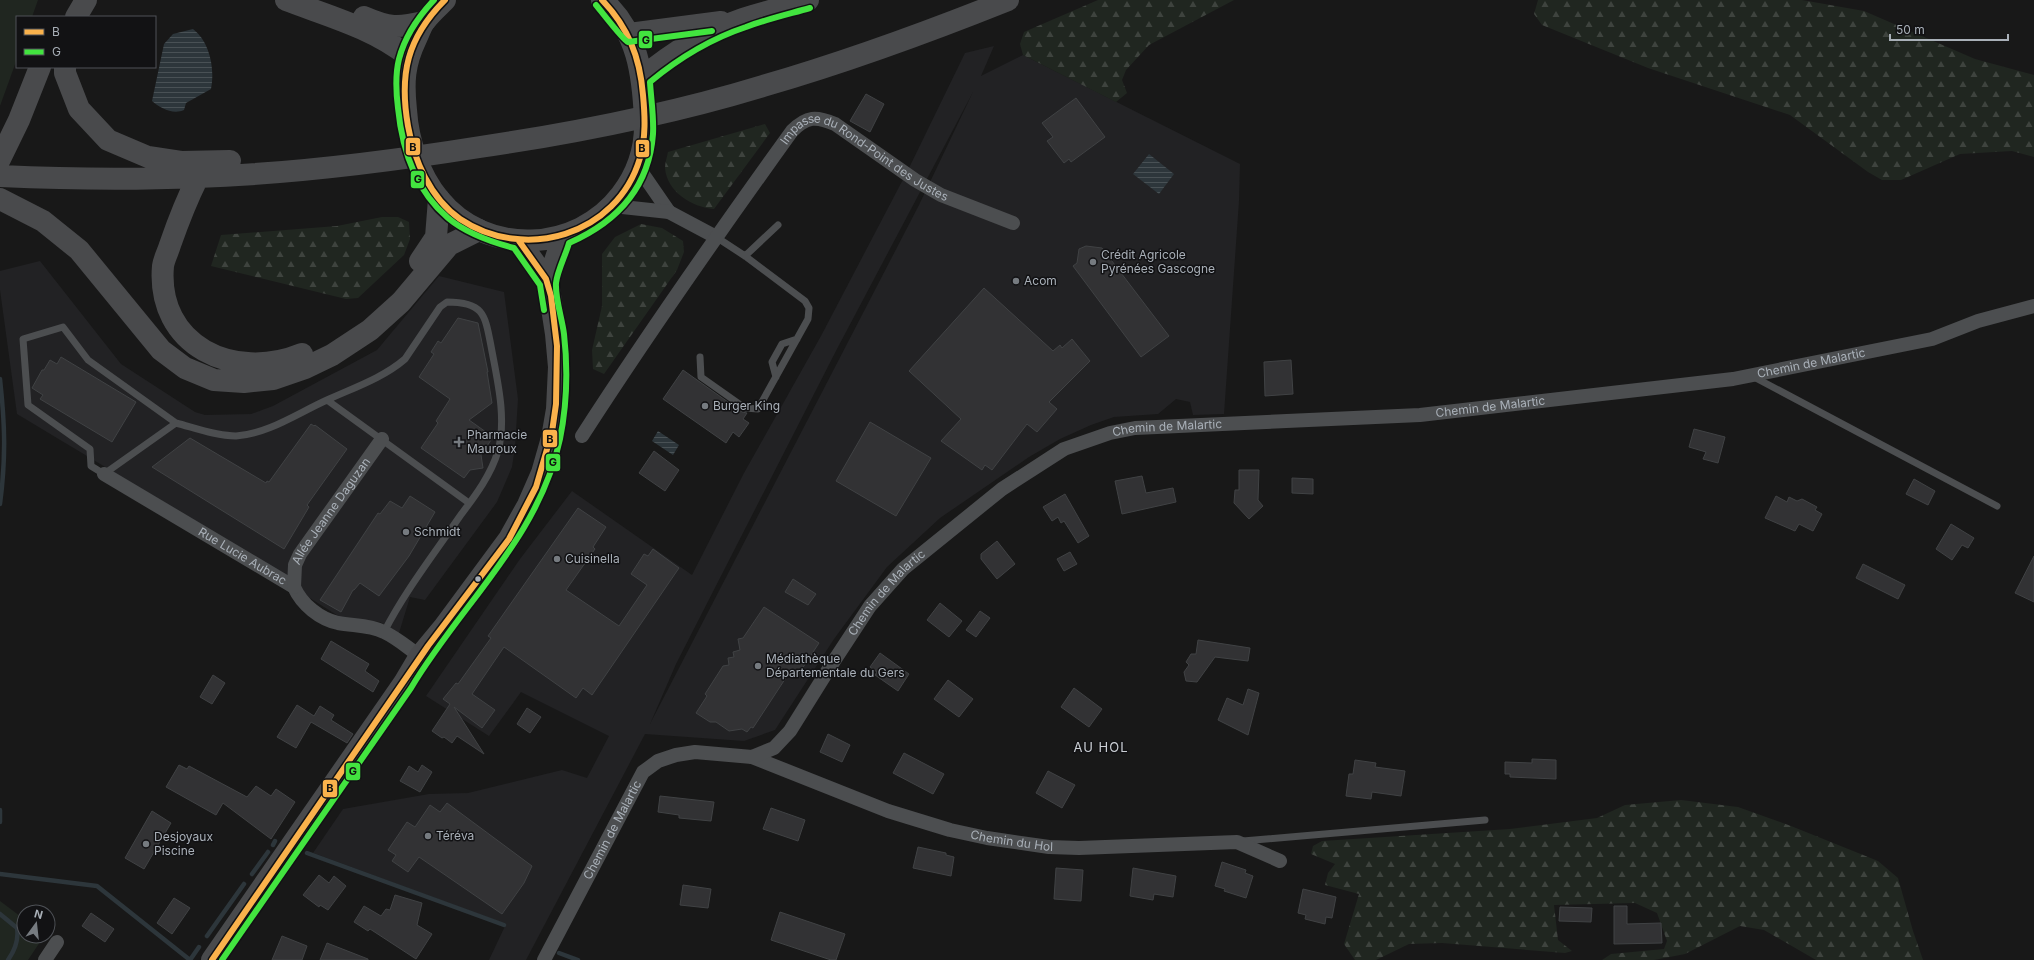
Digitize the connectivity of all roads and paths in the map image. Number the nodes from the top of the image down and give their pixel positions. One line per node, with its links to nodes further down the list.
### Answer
1 (69, 0): 9 (main road)
2 (86, 0): 10 (main road)
3 (286, 0): 14 (main road)
4 (322, 0): 12 (main road)
5 (444, 0): 12 (main road)
6 (602, 0): 13 (main road)
7 (808, 0): 11 (main road)
8 (1008, 0): 20 (main road)
9 (61, 16)
10 (77, 16)
11 (742, 19): 13 (main road); 17 (main road)
12 (424, 22): 14 (main road)
13 (629, 34): 17 (main road)
14 (408, 56): 24 (main road)
15 (40, 68): 18 (main road)
16 (65, 68): 20 (main road)
17 (642, 78): 19 (main road)
18 (0, 159)
19 (638, 167): 25 (main road); 26 (street)
20 (312, 170): 22 (main road)
21 (0, 176): 22 (main road)
22 (198, 178): 24 (main road)
23 (0, 199): 29 (main road)
24 (439, 199): 29 (main road)
25 (613, 206): 26 (street); 30 (main road)
26 (669, 212): 31 (street)
27 (1013, 223): 31 (street, Impasse du Rond-Point des Justes)
28 (778, 225): 33 (lane)
29 (479, 230): 32 (main road)
30 (562, 237): 32 (main road); 34 (main road)
31 (716, 237): 33 (lane); 42 (street, Impasse du Rond-Point des Justes)
32 (519, 241): 34 (main road)
33 (744, 256): 36 (lane)
34 (548, 282): 49 (main road)
35 (2034, 306): 38 (street, Chemin de Malartic)
36 (797, 339): 39 (lane); 39 (lane)
37 (700, 357): 39 (lane)
38 (1750, 375): 46 (lane); 50 (street, Chemin de Malartic)
39 (776, 377)
40 (327, 400): 41 (lane); 43 (lane); 45 (lane)
41 (176, 423): 44 (lane); 44 (lane)
42 (582, 436)
43 (382, 440): 45 (lane); 47 (street, Allée Jeanne Daguzan)
44 (104, 474): 47 (street, Rue Lucie Aubrac)
45 (469, 503): 48 (lane)
46 (1997, 506)
47 (294, 587): 48 (street, Rue Lucie Aubrac)
48 (384, 632): 49 (street, Rue Lucie Aubrac)
49 (420, 656): 56 (main road)
50 (752, 757): 52 (street, Chemin du Hol); 57 (street, Chemin de Malartic)
51 (1485, 820): 52 (lane)
52 (1237, 842): 53 (street, Chemin du Hol)
53 (1280, 861)
54 (57, 942): 55 (street)
55 (45, 960)
56 (212, 960)
57 (544, 960)

